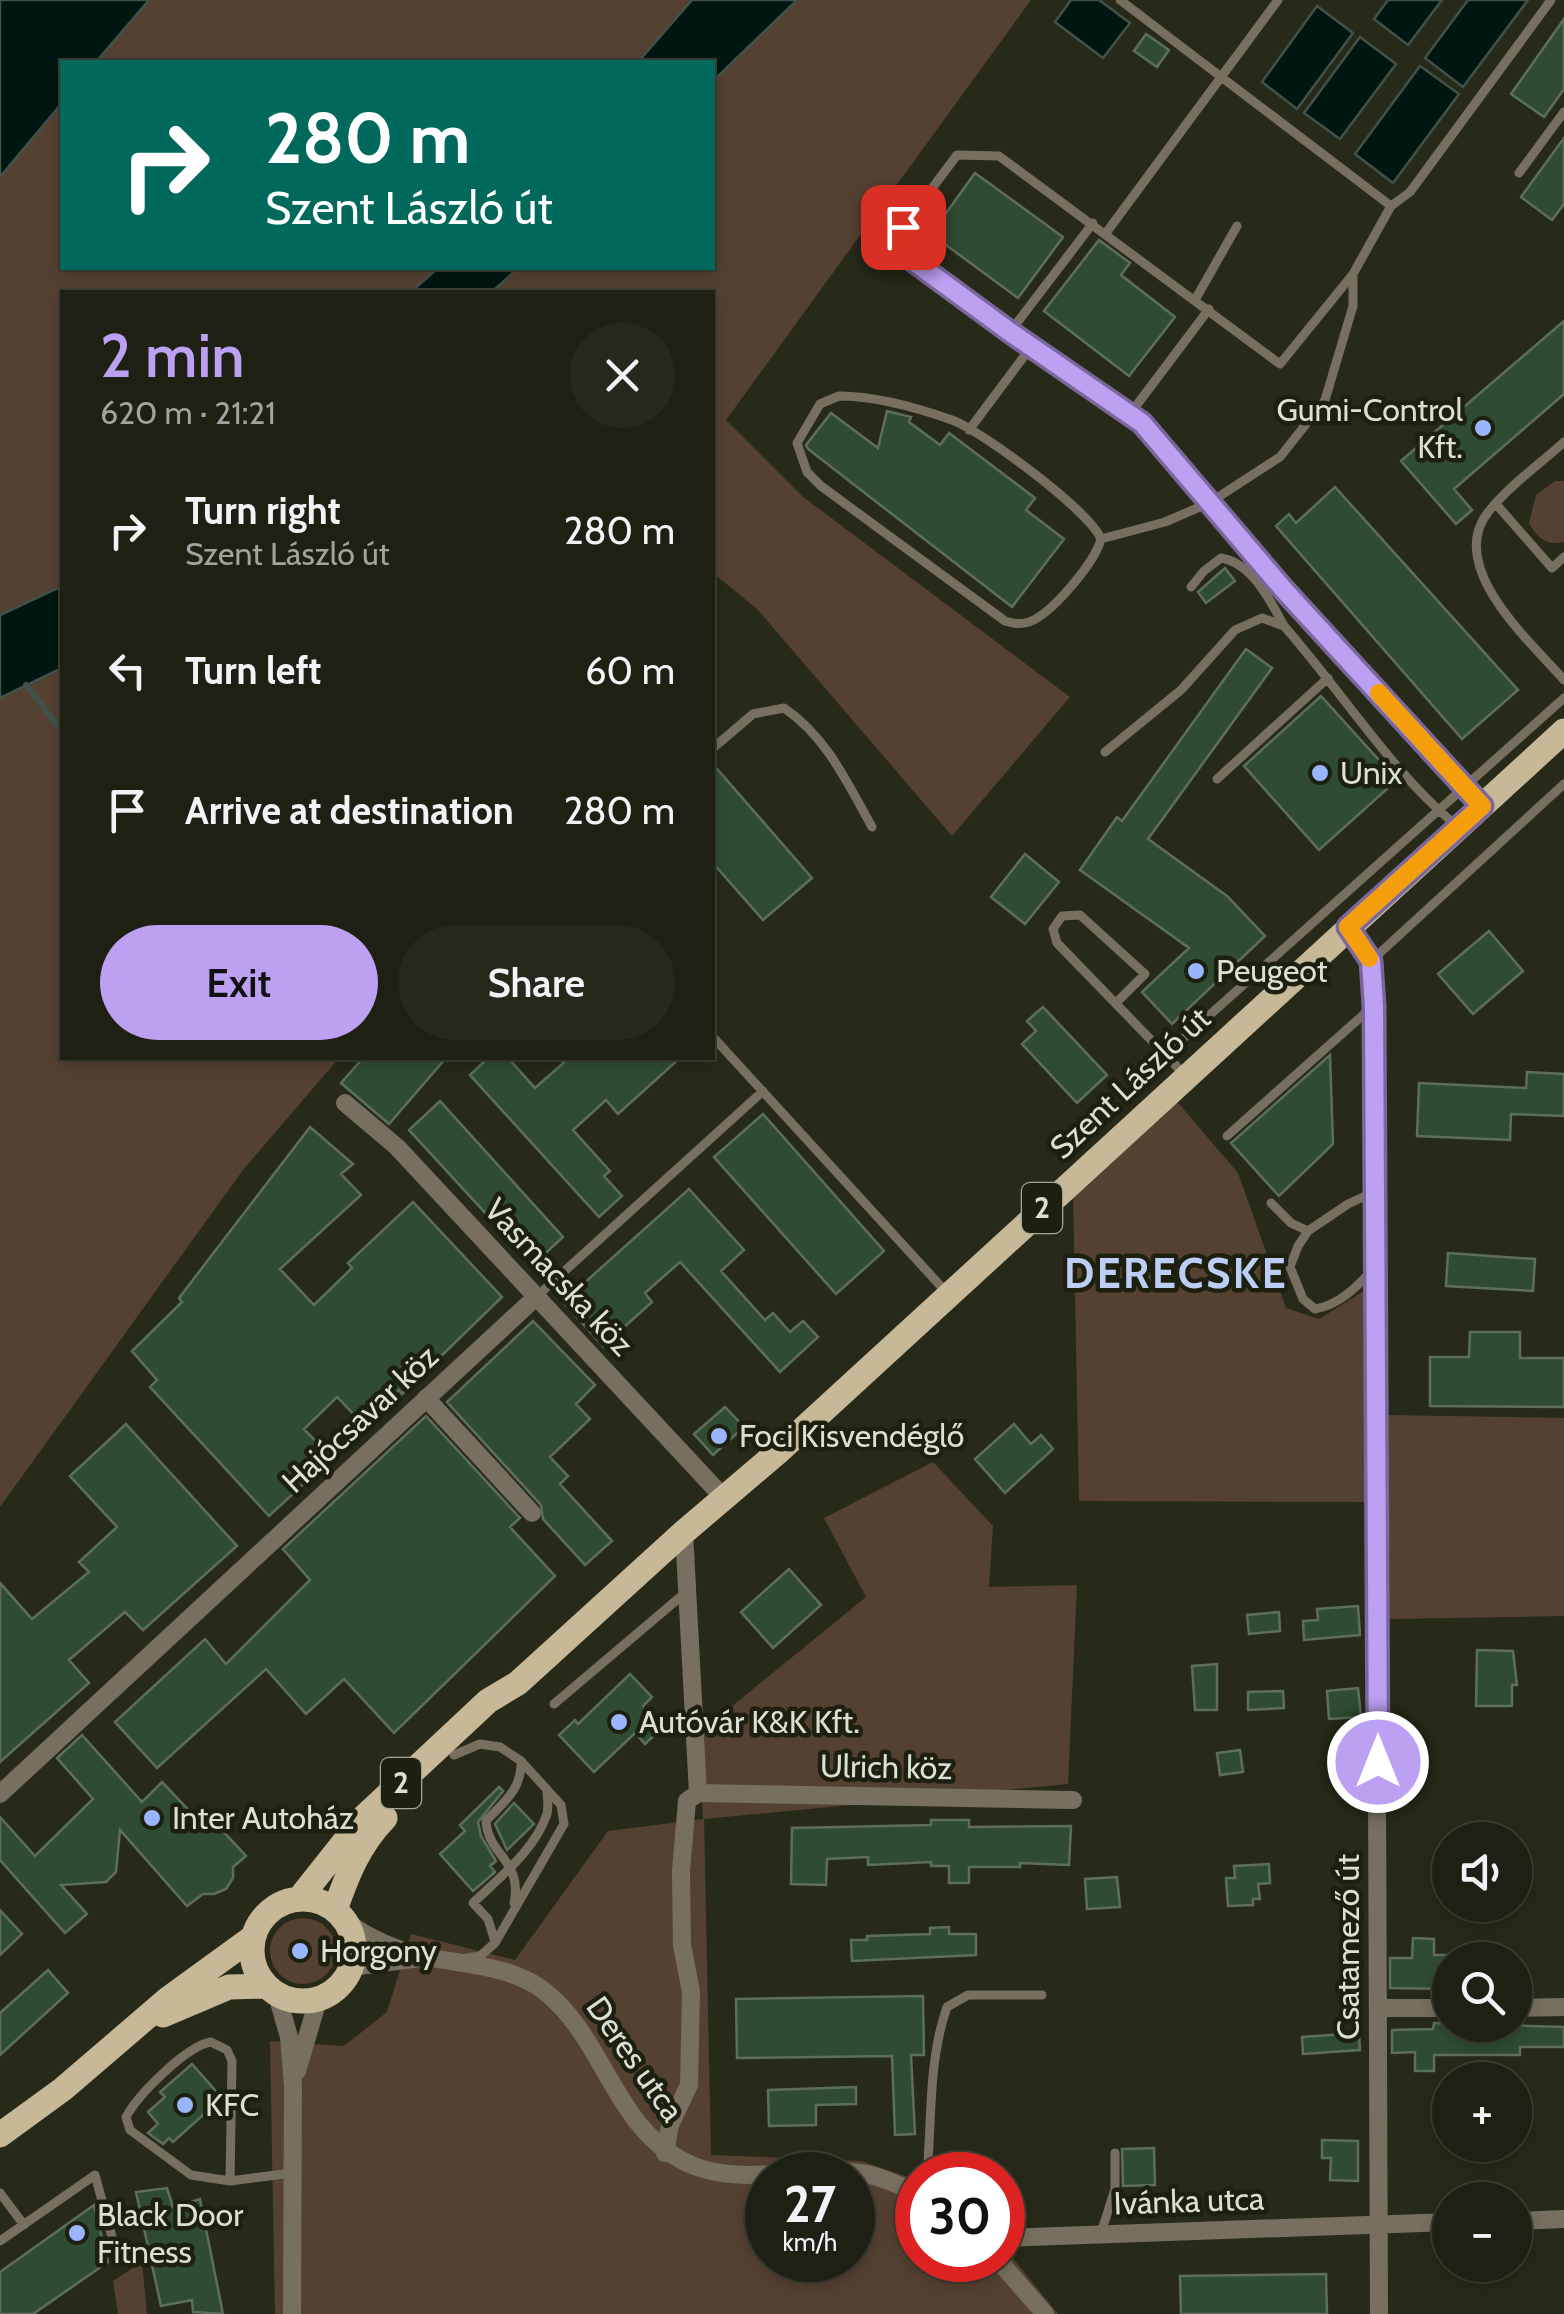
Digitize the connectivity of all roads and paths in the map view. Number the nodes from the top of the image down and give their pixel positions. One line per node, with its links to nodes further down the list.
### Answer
1 (1120, 0): 4 (lane)
2 (1278, 0): 4 (lane)
3 (1552, 0): 7 (lane)
4 (1223, 76): 7 (lane); 10 (lane)
5 (1564, 112): 6 (lane)
6 (1519, 173)
7 (1392, 206): 11 (lane)
8 (1093, 222): 10 (lane); 14 (lane); 14 (lane)
9 (1238, 226): 12 (lane)
10 (1106, 234): 12 (lane)
11 (1353, 274): 13 (lane); 19 (lane)
12 (1195, 300): 13 (lane)
13 (1209, 309): 16 (lane)
14 (1010, 332): 15 (lane)
15 (1030, 347): 16 (lane); 17 (lane)
16 (1130, 414): 19 (lane)
17 (968, 430): 21 (lane); 21 (lane)
18 (1564, 442): 20 (lane)
19 (1209, 503): 21 (lane); 33 (lane)
20 (1496, 504): 22 (lane); 26 (lane)
21 (1101, 539)
22 (1564, 557)
23 (1191, 587): 24 (lane)
24 (1284, 626): 25 (lane); 30 (lane)
25 (1328, 678): 31 (lane); 34 (lane)
26 (1564, 680)
27 (1564, 698): 33 (lane)
28 (1564, 731): 33 (main road, Szent László út / 2)
29 (715, 746): 35 (lane)
30 (1105, 752)
31 (1217, 779)
32 (1564, 784): 37 (lane)
33 (1474, 797): 34 (main road, Szent László út / 2)
34 (1448, 819): 36 (main road, Szent László út / 2); 41 (lane)
35 (872, 827)
36 (1348, 927): 37 (street); 42 (main road, Szent László út / 2)
37 (1371, 961): 39 (street, Csatamező út)
38 (1117, 1002): 38 (lane); 41 (lane)
39 (1374, 1006): 45 (lane); 46 (street, Csatamező út)
40 (715, 1039): 43 (lane)
41 (1166, 1054): 42 (lane)
42 (1186, 1076): 50 (main road, Szent László út / 2)
43 (763, 1091): 50 (lane); 51 (lane, Hajócsavar köz)
44 (345, 1103): 51 (street, Vasmacska köz)
45 (1226, 1136)
46 (1374, 1192): 48 (lane); 49 (street, Csatamező út)
47 (1271, 1203): 48 (lane)
48 (1308, 1232): 49 (lane)
49 (1375, 1268): 79 (street, Csatamező út)
50 (948, 1294): 53 (main road, Szent László út / 2)
51 (536, 1296): 52 (street, Hajócsavar köz); 53 (street, Vasmacska köz)
52 (426, 1398): 54 (street); 65 (street, Hajócsavar köz)
53 (723, 1497): 55 (main road, Szent László út / 2)
54 (532, 1513)
55 (684, 1532): 56 (street); 57 (main road, Szent László út / 2)
56 (687, 1591): 58 (lane); 59 (street)
57 (518, 1683): 61 (main road, 2); 68 (main road, 2)
58 (554, 1704)
59 (694, 1727): 60 (lane); 64 (street)
60 (670, 1730)
61 (454, 1755): 62 (lane); 69 (main road, 2)
62 (520, 1761): 63 (lane); 67 (lane)
63 (546, 1790): 67 (lane); 70 (lane)
64 (698, 1793): 66 (street, Ulrich köz); 86 (street)
65 (0, 1794)
66 (1073, 1800)
67 (512, 1866): 70 (lane); 72 (lane)
68 (299, 1899): 69 (main road); 71 (main road, 2)
69 (340, 1915): 73 (street); 75 (main road, 2)
70 (511, 1916): 72 (lane)
71 (253, 1937): 76 (main road); 83 (main road, 2)
72 (495, 1943): 74 (lane)
73 (425, 1957): 74 (street, Deres utca); 75 (street)
74 (452, 1960): 86 (street, Deres utca)
75 (351, 1967): 78 (main road)
76 (271, 1990): 78 (main road, 2); 83 (main road, 2); 84 (street)
77 (1042, 1995): 87 (lane)
78 (318, 2000): 84 (street)
79 (1379, 2008): 80 (street); 96 (street, Csatamező út)
80 (1432, 2008)
81 (1532, 2008): 82 (street)
82 (1564, 2008)
83 (132, 2030): 85 (main road, 2)
84 (293, 2086): 89 (street)
85 (0, 2135)
86 (665, 2152): 91 (street, Deres utca)
87 (929, 2152)
88 (1115, 2152): 98 (lane)
89 (292, 2173): 90 (lane); 103 (street)
90 (230, 2181): 90 (lane)
91 (895, 2184)
92 (0, 2192): 97 (lane)
93 (1564, 2220): 94 (street)
94 (1532, 2221)
95 (1432, 2222): 96 (street, Ivánka utca)
96 (1378, 2224): 98 (street, Ivánka utca); 105 (street, Csatamező út)
97 (24, 2225): 100 (lane); 101 (lane)
98 (1101, 2234): 99 (street, Ivánka utca)
99 (1025, 2237)
100 (0, 2242)
101 (118, 2259)
102 (1017, 2282): 104 (street)
103 (292, 2314)
104 (1045, 2314)
105 (1379, 2314)

